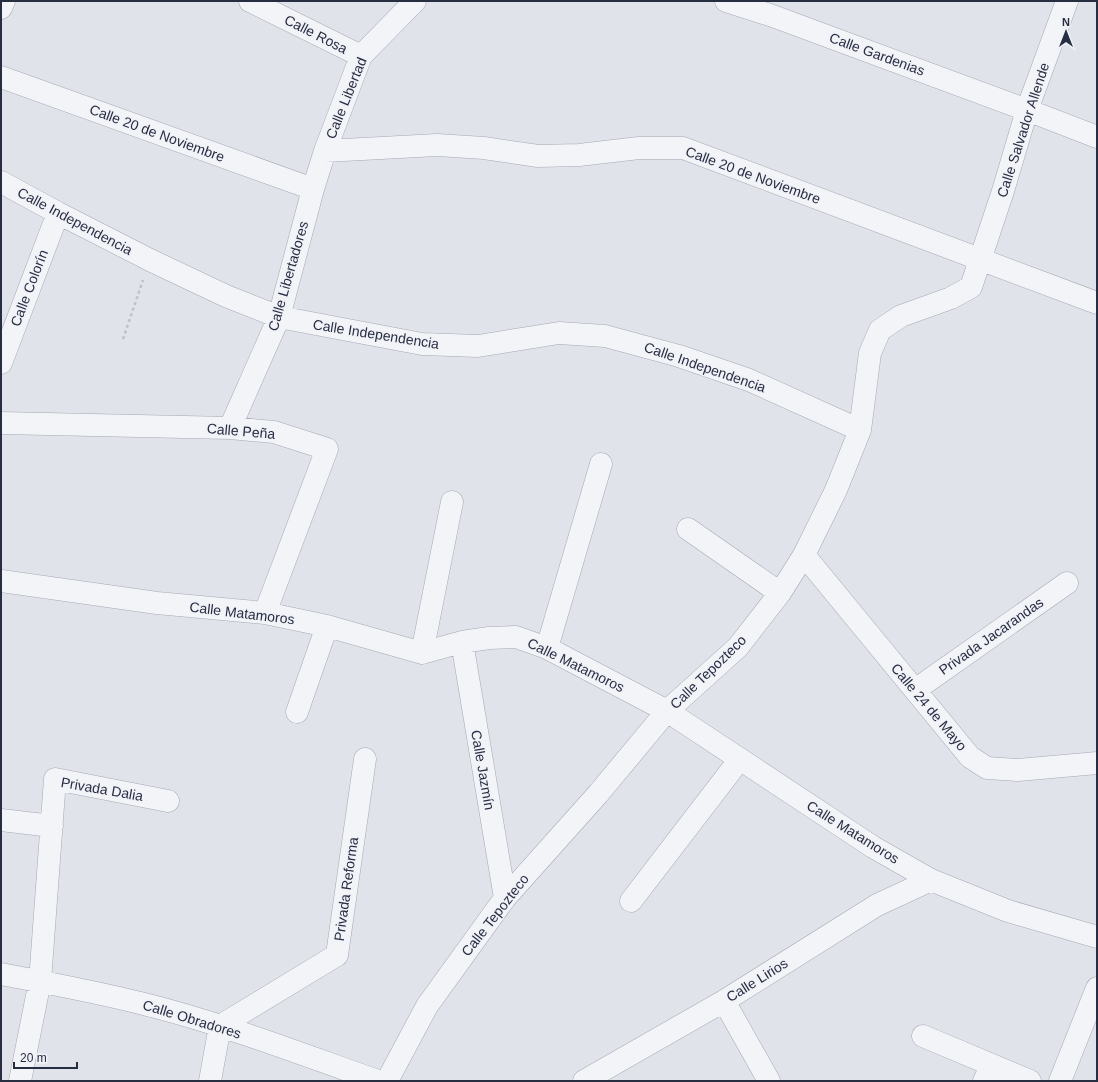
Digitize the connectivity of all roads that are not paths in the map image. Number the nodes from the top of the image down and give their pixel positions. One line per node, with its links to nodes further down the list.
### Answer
1 (4, 1): 6 (street)
2 (250, 1): 7 (street, Calle Rosa)
3 (415, 1): 7 (street, Calle Libertad)
4 (726, 1): 9 (street, Calle Gardenias)
5 (1067, 1): 9 (street, Calle Salvador Allende)
6 (1, 8)
7 (361, 56): 11 (street, Calle Libertad)
8 (1, 77): 13 (street, Calle 20 de Noviembre)
9 (1026, 110): 10 (street, Calle Gardenias); 15 (street, Calle Salvador Allende)
10 (1097, 137)
11 (325, 151): 13 (street, Calle Libertad); 15 (street, Calle 20 de Noviembre)
12 (1, 182): 14 (street, Calle Independencia)
13 (313, 189): 17 (street, Calle Libertadores)
14 (58, 213): 17 (street, Calle Independencia); 18 (street, Calle Colorín)
15 (980, 259): 16 (street, Calle 20 de Noviembre); 21 (street, Calle Tepozteco)
16 (1097, 303)
17 (280, 317): 20 (street, Calle Libertadores); 21 (street, Calle Independencia)
18 (1, 363)
19 (1, 423): 20 (street, Calle Peña)
20 (230, 428): 29 (street, Calle Peña)
21 (860, 430): 25 (street, Calle Tepozteco)
22 (601, 464): 32 (street)
23 (452, 502): 33 (street)
24 (688, 529): 28 (street)
25 (804, 555): 28 (street, Calle Tepozteco); 34 (street, Calle 24 de Mayo)
26 (1, 581): 29 (street, Calle Matamoros)
27 (1067, 583): 34 (street, Privada Jacarandas)
28 (780, 593): 35 (street, Calle Tepozteco)
29 (265, 613): 30 (street, Calle Matamoros)
30 (327, 626): 33 (street, Calle Matamoros); 36 (street)
31 (462, 642): 32 (street, Calle Matamoros); 33 (street, Calle Matamoros); 44 (street, Calle Jazmín)
32 (547, 648): 35 (street, Calle Matamoros)
33 (422, 653)
34 (914, 690): 39 (street, Calle 24 de Mayo)
35 (667, 711): 38 (street, Calle Matamoros); 44 (street, Calle Tepozteco)
36 (297, 712)
37 (365, 759): 51 (street, Privada Reforma)
38 (740, 759): 43 (street, Calle Matamoros); 45 (street)
39 (1097, 763)
40 (168, 801): 42 (street, Privada Dalia)
41 (1, 820): 42 (street)
42 (52, 826): 48 (street)
43 (931, 880): 46 (street, Calle Matamoros); 50 (street, Calle Lirios)
44 (505, 898): 57 (street, Calle Tepozteco)
45 (631, 900)
46 (1097, 937)
47 (1, 974): 48 (street, Calle Obradores)
48 (40, 981): 51 (street, Calle Obradores); 54 (street)
49 (1097, 988): 61 (street)
50 (724, 1001): 58 (street, Calle Lirios); 59 (street)
51 (220, 1026): 55 (street); 56 (street, Calle Obradores)
52 (924, 1036): 53 (street)
53 (988, 1073): 60 (street)
54 (20, 1081)
55 (210, 1081)
56 (378, 1081)
57 (387, 1081)
58 (584, 1081)
59 (769, 1081)
60 (1030, 1081)
61 (1060, 1081)

